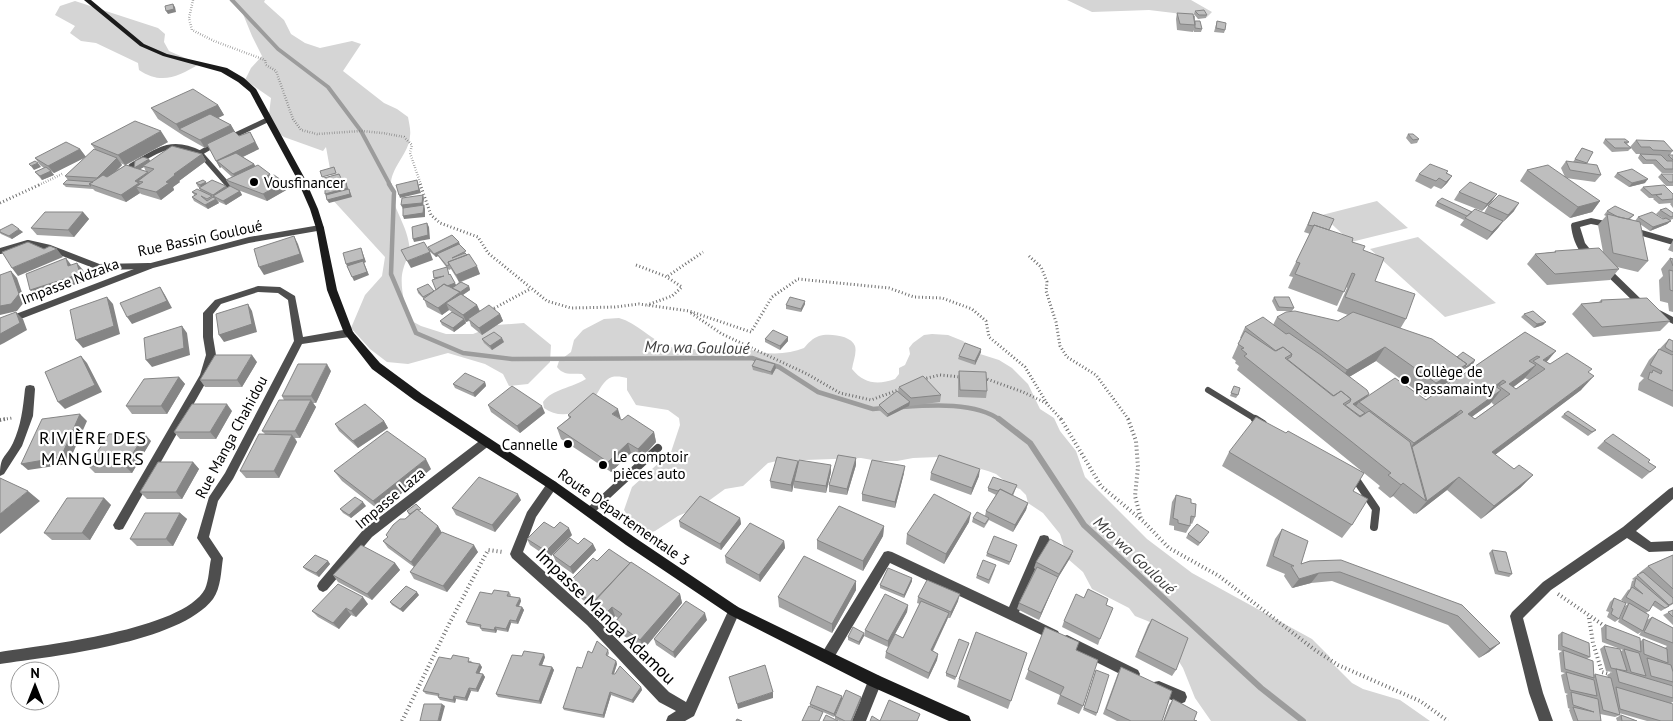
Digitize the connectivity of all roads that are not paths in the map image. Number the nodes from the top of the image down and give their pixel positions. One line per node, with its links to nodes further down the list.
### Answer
1 (87, 0): 2 (main road, Route Départementale 3)
2 (268, 120): 3 (lane); 6 (main road, Route Départementale 3)
3 (200, 153): 4 (lane); 5 (lane)
4 (131, 166)
5 (228, 185)
6 (320, 228): 9 (street, Rue Bassin Gouloué); 12 (main road, Route Départementale 3)
7 (1673, 242): 10 (street)
8 (0, 251): 9 (lane, Rue Bassin Gouloué)
9 (150, 266): 11 (street, Impasse Ndzaka)
10 (1673, 321)
11 (0, 324)
12 (349, 333): 13 (street); 17 (main road, Route Départementale 3)
13 (299, 341): 24 (street); 33 (street, Rue Manga Chahidou)
14 (30, 388): 19 (street)
15 (1208, 390): 16 (lane)
16 (1273, 430)
17 (486, 442): 21 (main road, Route Départementale 3); 29 (street, Impasse Laza)
18 (658, 448): 23 (lane)
19 (0, 471)
20 (1340, 471): 25 (lane)
21 (552, 485): 23 (main road, Route Départementale 3); 36 (street, Impasse Manga Adamou)
22 (1673, 492): 26 (street)
23 (589, 512): 30 (main road, Route Départementale 3)
24 (119, 525)
25 (1374, 527)
26 (1627, 531): 28 (street); 40 (street)
27 (1044, 540): 31 (street)
28 (1673, 546)
29 (323, 586)
30 (734, 611): 32 (main road, Route Départementale 3); 36 (street)
31 (1012, 614): 32 (street); 35 (street)
32 (827, 657): 34 (main road, Route Départementale 3)
33 (0, 658)
34 (875, 680): 38 (street); 39 (main road, Route Départementale 3)
35 (1180, 697)
36 (689, 711): 37 (street)
37 (673, 721)
38 (859, 721)
39 (964, 721)
40 (1546, 721)

